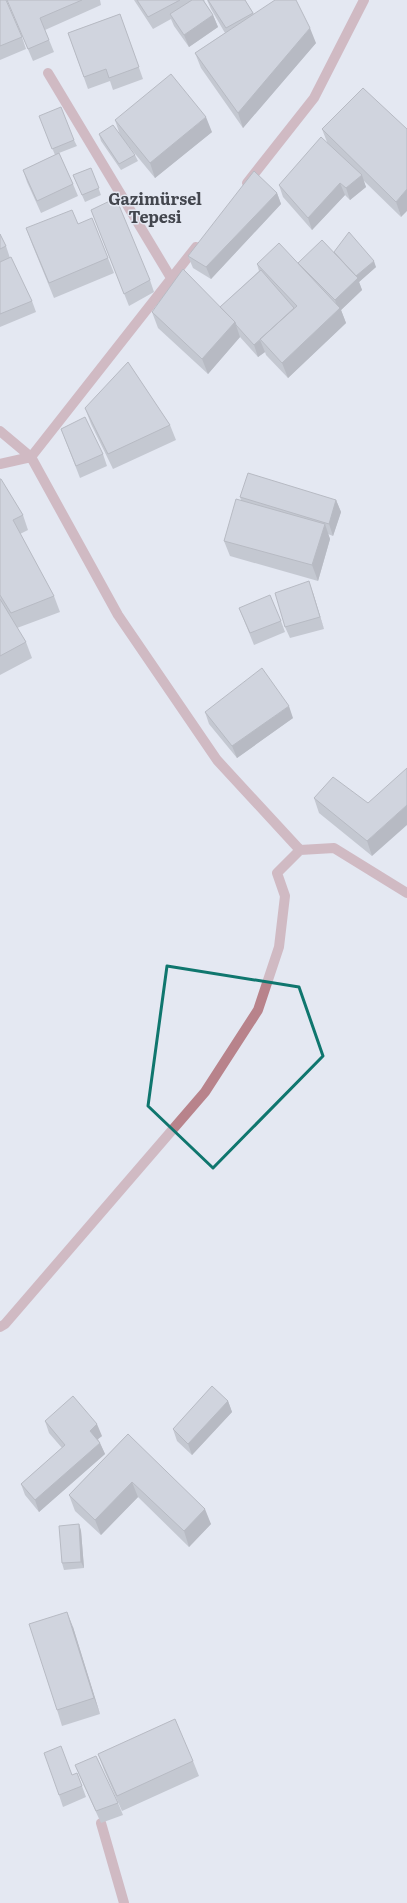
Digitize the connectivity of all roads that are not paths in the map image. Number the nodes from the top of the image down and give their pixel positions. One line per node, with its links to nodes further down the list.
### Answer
1 (364, 0): 3 (street)
2 (48, 74): 5 (street)
3 (240, 191)
4 (201, 241): 5 (street)
5 (171, 278): 7 (street)
6 (0, 431): 7 (street)
7 (31, 457): 8 (street); 9 (street)
8 (0, 464)
9 (300, 850): 10 (street); 11 (street)
10 (407, 893)
11 (0, 1327)
12 (101, 1823): 13 (street)
13 (124, 1903)

